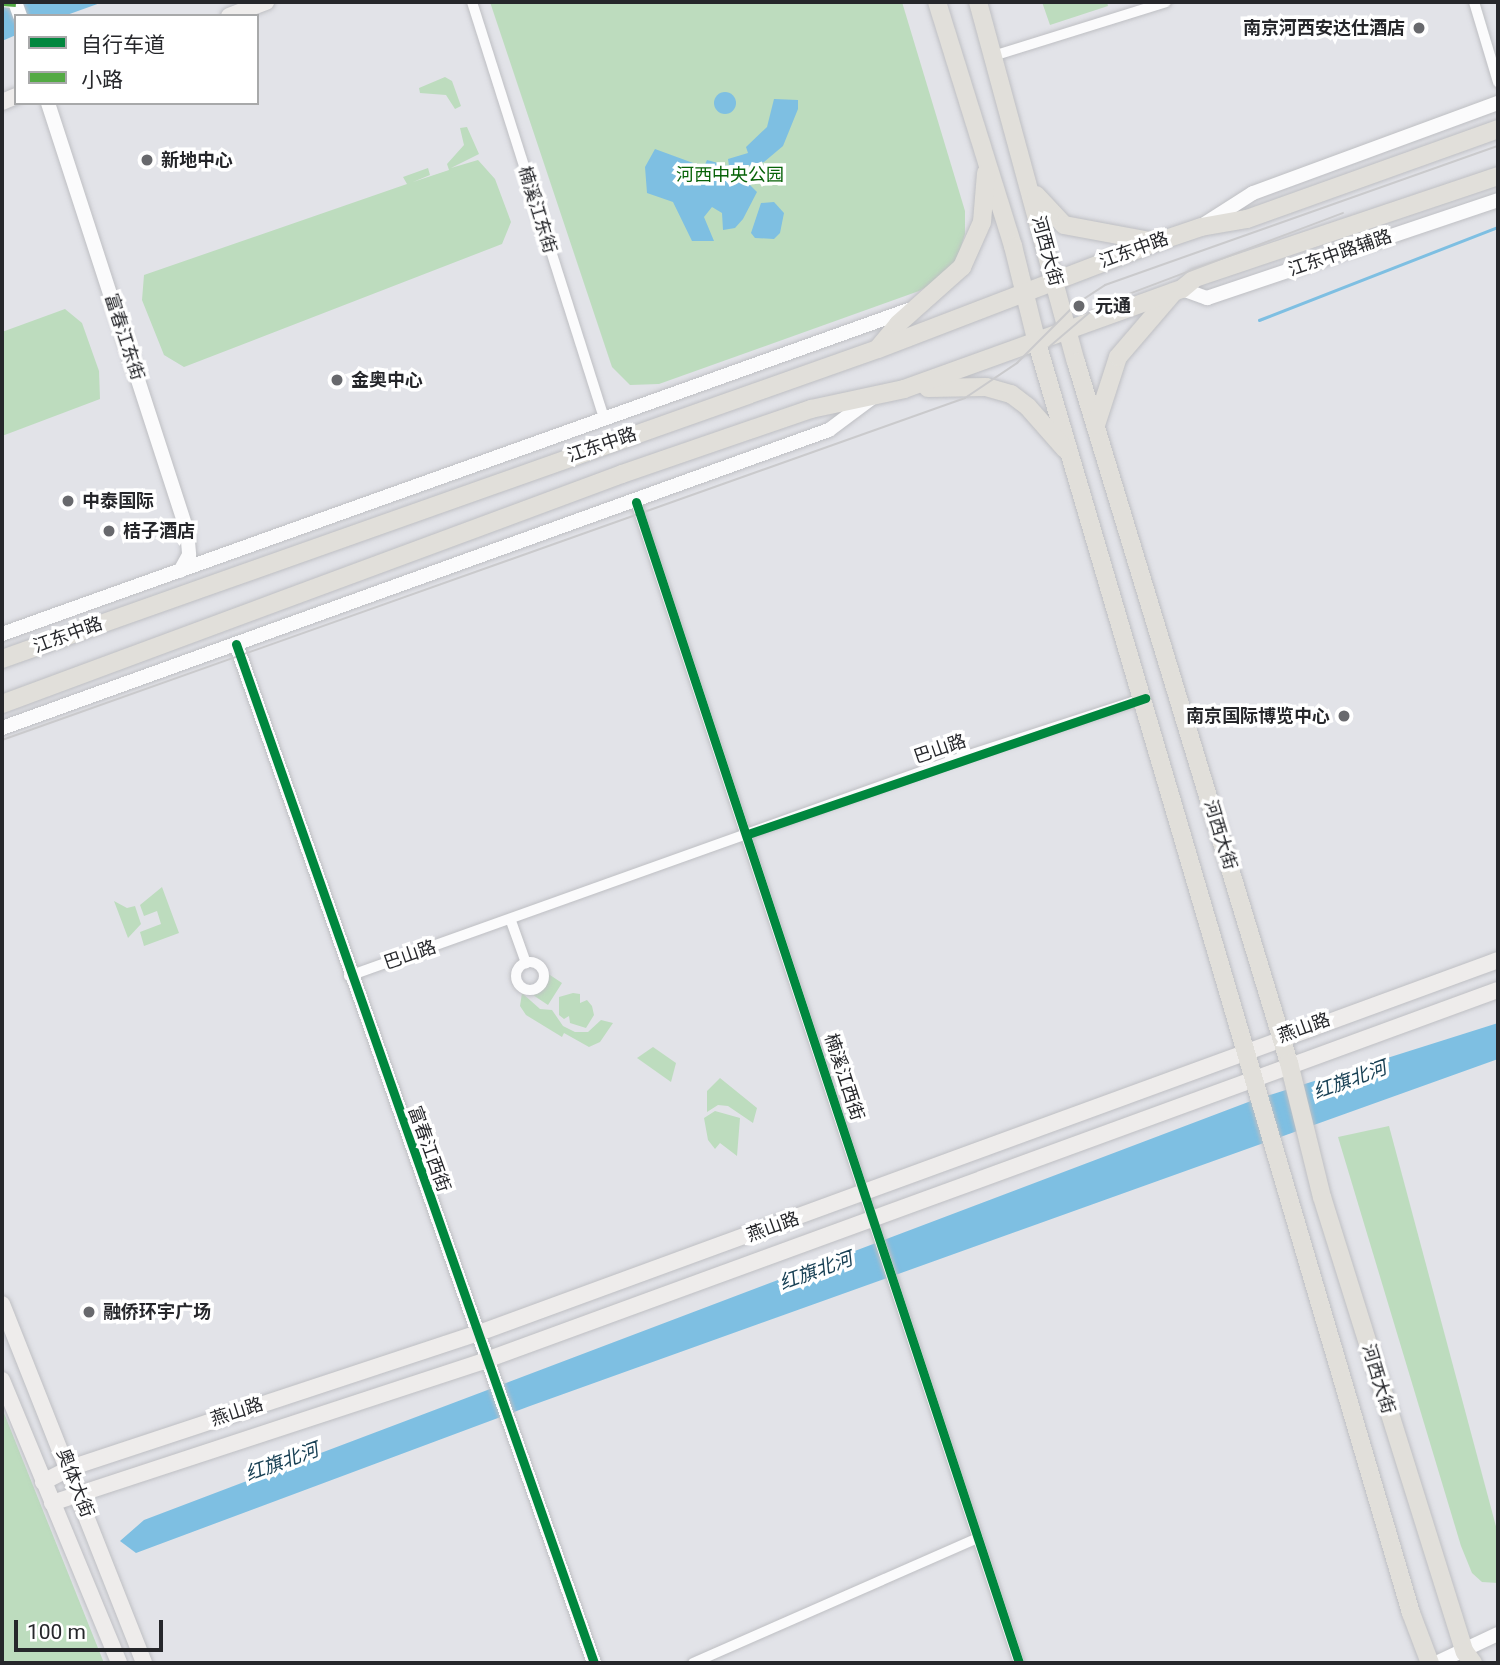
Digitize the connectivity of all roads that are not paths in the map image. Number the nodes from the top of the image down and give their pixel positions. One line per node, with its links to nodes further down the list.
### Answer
1 (266, 2): 7 (main road)
2 (472, 2): 28 (street, 楠溪江东街)
3 (937, 2): 13 (main road, 河西大街)
4 (978, 2): 8 (main road, 河西大街)
5 (1166, 2): 8 (street)
6 (1474, 2): 9 (street)
7 (234, 14)
8 (993, 56): 15 (main road, 河西大街)
9 (1498, 82)
10 (1498, 103): 17 (street, 江东中路)
11 (49, 105): 32 (street, 富春江东街)
12 (1498, 129): 17 (main road, 江东中路)
13 (987, 163): 21 (main road, 河西大街); 22 (main road)
14 (1498, 176): 20 (main road, 江东中路)
15 (1029, 186): 18 (main road); 19 (main road, 河西大街)
16 (1498, 200): 20 (street, 江东中路辅路)
17 (1201, 227): 18 (main road, 江东中路)
18 (1157, 242): 19 (main road, 江东中路)
19 (1054, 280): 21 (main road, 江东中路); 23 (main road, 河西大街)
20 (1179, 289): 23 (main road, 江东中路); 29 (main road)
21 (1025, 293): 24 (main road, 河西大街); 25 (main road, 江东中路)
22 (919, 306): 25 (main road); 28 (street, 江东中路)
23 (1067, 330): 24 (main road, 江东中路); 29 (main road, 河西大街)
24 (1037, 343): 26 (main road, 江东中路); 30 (main road, 河西大街)
25 (878, 349): 35 (main road, 江东中路)
26 (904, 389): 27 (main road, 江东中路); 30 (main road)
27 (872, 398): 31 (street, 江东中路); 37 (main road, 江东中路)
28 (604, 418): 32 (street, 江东中路)
29 (1096, 425): 45 (main road, 河西大街)
30 (1072, 460): 36 (main road, 河西大街)
31 (636, 502): 34 (street, 江东中路); 39 (street, 楠溪江西街)
32 (180, 571): 33 (street, 江东中路)
33 (2, 634)
34 (236, 644): 38 (street, 江东中路); 43 (street, 富春江西街)
35 (2, 659)
36 (1144, 698): 39 (street, 巴山路); 46 (main road, 河西大街)
37 (2, 704)
38 (2, 729)
39 (748, 834): 40 (street, 巴山路); 49 (street, 楠溪江西街)
40 (511, 921): 42 (street); 43 (street, 巴山路)
41 (1498, 960): 45 (main road, 燕山路)
42 (526, 962)
43 (349, 976): 52 (street, 富春江西街)
44 (1498, 990): 47 (main road, 燕山路)
45 (1281, 1036): 46 (main road, 燕山路); 47 (main road, 河西大街)
46 (1247, 1049): 48 (main road, 河西大街); 49 (main road, 燕山路)
47 (1289, 1063): 48 (main road, 燕山路); 61 (main road, 河西大街)
48 (1255, 1077): 50 (main road, 燕山路); 67 (main road, 河西大街)
49 (866, 1193): 50 (street, 楠溪江西街); 52 (main road, 燕山路)
50 (874, 1220): 53 (main road, 燕山路); 59 (street, 楠溪江西街)
51 (2, 1304): 55 (main road, 奥体大街)
52 (479, 1333): 53 (street, 富春江西街); 55 (main road, 燕山路)
53 (489, 1359): 57 (main road, 燕山路); 64 (street, 富春江西街)
54 (2, 1380): 56 (main road, 奥体大街)
55 (70, 1468): 56 (main road, 燕山路); 57 (main road, 奥体大街)
56 (43, 1482): 58 (main road, 奥体大街)
57 (79, 1494): 58 (main road, 燕山路); 63 (main road, 奥体大街)
58 (52, 1503): 62 (main road, 奥体大街)
59 (978, 1538): 65 (street); 66 (street, 楠溪江西街)
60 (1498, 1634): 61 (street)
61 (1469, 1658): 68 (street)
62 (119, 1663)
63 (144, 1663)
64 (594, 1663)
65 (693, 1663)
66 (1019, 1663)
67 (1430, 1663)
68 (1436, 1663)

